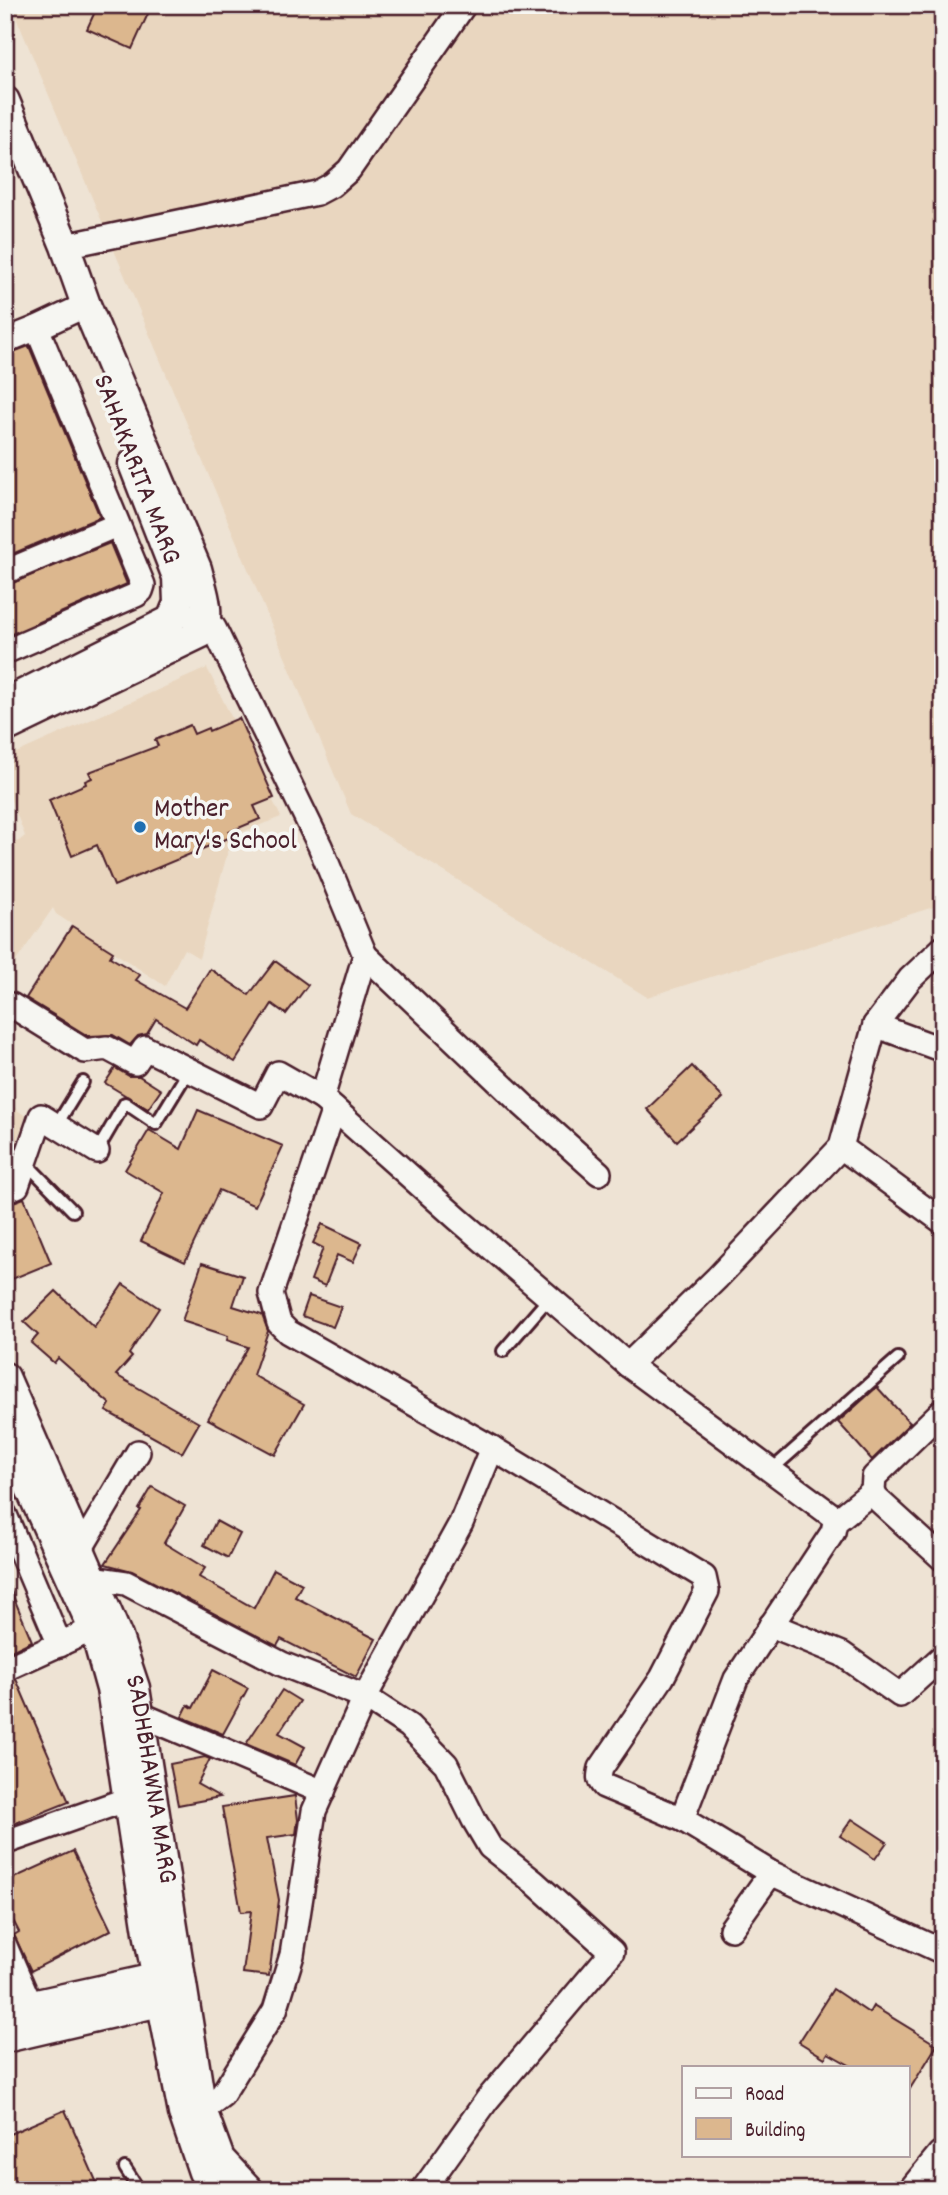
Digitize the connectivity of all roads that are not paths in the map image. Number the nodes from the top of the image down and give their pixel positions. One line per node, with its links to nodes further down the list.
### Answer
1 (464, 5): 4 (street)
2 (5, 101): 4 (street)
3 (5, 150): 5 (street, SAHAKARITA MARG)
4 (65, 246): 5 (street)
5 (80, 308): 6 (street); 10 (street, SAHAKARITA MARG); 11 (street)
6 (37, 328): 7 (street); 8 (street)
7 (5, 341)
8 (117, 525): 9 (street); 12 (street)
9 (5, 572)
10 (175, 610): 11 (street); 13 (street)
11 (206, 613): 14 (street); 16 (street)
12 (5, 652)
13 (5, 703)
14 (5, 728)
15 (943, 948): 18 (street)
16 (365, 955): 22 (street); 27 (street)
17 (11, 1005): 20 (street)
18 (875, 1025): 19 (street); 24 (street)
19 (943, 1050)
20 (189, 1070): 22 (street); 25 (lane)
21 (83, 1082): 23 (lane)
22 (328, 1103): 31 (street); 38 (street)
23 (57, 1126): 25 (street); 26 (street)
24 (841, 1147): 30 (street); 34 (street)
25 (97, 1152)
26 (25, 1163): 28 (street); 29 (lane)
27 (599, 1173)
28 (5, 1191)
29 (73, 1211)
30 (943, 1222)
31 (549, 1298): 32 (lane); 34 (street)
32 (503, 1351)
33 (898, 1359): 40 (lane)
34 (628, 1365): 40 (street)
35 (5, 1377): 44 (street, SADHBHAWNA MARG)
36 (943, 1410): 41 (street)
37 (5, 1433): 48 (street, SADHBHAWNA MARG)
38 (492, 1448): 52 (street); 56 (street)
39 (138, 1452): 44 (street)
40 (770, 1471): 43 (street)
41 (873, 1491): 43 (street); 45 (street)
42 (5, 1515): 49 (street)
43 (835, 1522): 47 (street)
44 (80, 1550): 46 (street, SADHBHAWNA MARG)
45 (943, 1559)
46 (92, 1578): 52 (street); 53 (street, SADHBHAWNA MARG)
47 (771, 1625): 50 (street); 56 (street)
48 (93, 1629): 49 (street); 55 (street, SADHBHAWNA MARG)
49 (60, 1645): 51 (street)
50 (943, 1656)
51 (5, 1669)
52 (366, 1697): 54 (street); 71 (street)
53 (139, 1714): 54 (street); 62 (street, SADHBHAWNA MARG)
54 (323, 1792): 65 (street)
55 (128, 1799): 57 (street); 62 (street, SADHBHAWNA MARG)
56 (682, 1819): 58 (street)
57 (12, 1840)
58 (771, 1873): 59 (street); 61 (street)
59 (731, 1929)
60 (5, 1946): 63 (street)
61 (943, 1952)
62 (170, 1987): 63 (street); 64 (street); 65 (street, SADHBHAWNA MARG); 69 (street, SADHBHAWNA MARG)
63 (18, 2008)
64 (5, 2038)
65 (202, 2110): 70 (street, SADHBHAWNA MARG)
66 (943, 2157): 72 (main road)
67 (125, 2168): 68 (lane)
68 (139, 2190)
69 (220, 2190)
70 (249, 2190)
71 (423, 2190)
72 (916, 2190)

